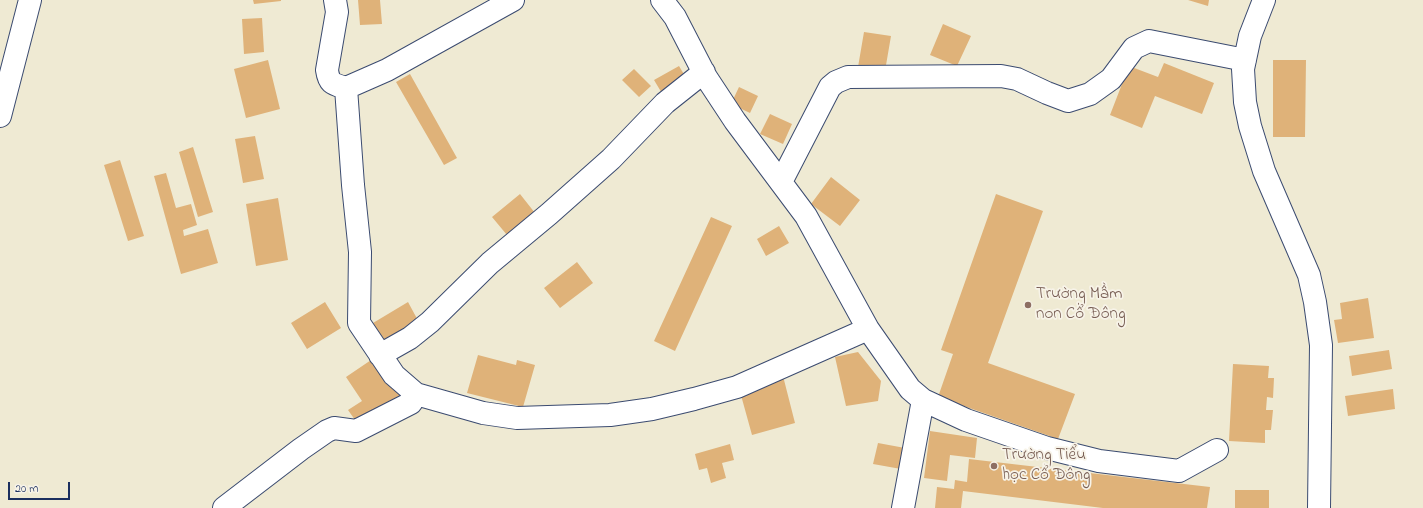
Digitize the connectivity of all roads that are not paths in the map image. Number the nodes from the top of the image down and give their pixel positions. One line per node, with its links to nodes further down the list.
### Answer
1 (30, 0): 9 (street)
2 (335, 0): 8 (street)
3 (513, 0): 8 (street)
4 (662, 0): 7 (street)
5 (1264, 0): 6 (street)
6 (1245, 60): 10 (street); 18 (street)
7 (704, 72): 10 (street); 12 (street)
8 (346, 88): 12 (street)
9 (0, 116)
10 (781, 182): 11 (street)
11 (868, 329): 13 (street); 14 (street)
12 (380, 355): 13 (street)
13 (416, 394): 16 (street)
14 (923, 400): 15 (street); 17 (street)
15 (1217, 450)
16 (224, 508)
17 (903, 508)
18 (1318, 508)

